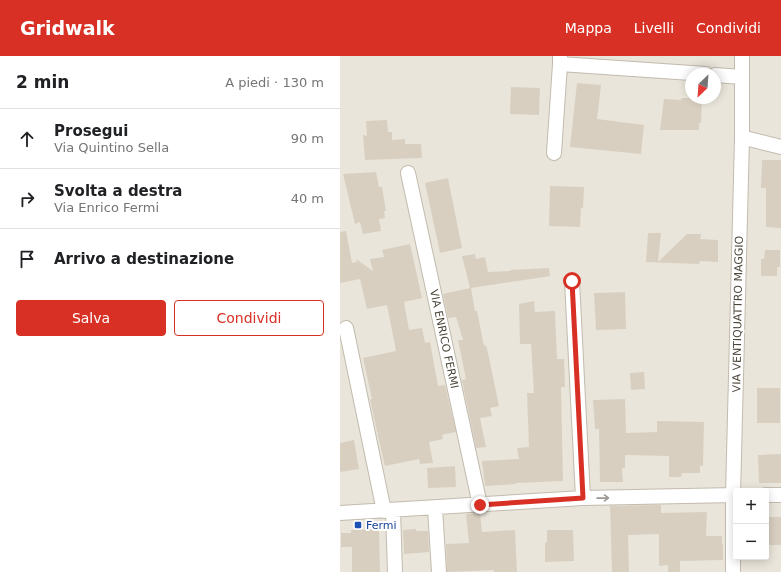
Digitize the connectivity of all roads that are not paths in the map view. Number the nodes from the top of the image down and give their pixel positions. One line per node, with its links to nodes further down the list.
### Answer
1 (742, 56): 5 (street, VIA VENTIQUATTRO MAGGIO)
2 (560, 60): 3 (street); 8 (street)
3 (685, 72)
4 (721, 75): 5 (street)
5 (742, 77): 6 (street, VIA VENTIQUATTRO MAGGIO)
6 (742, 138): 7 (street); 12 (street, VIA VENTIQUATTRO MAGGIO)
7 (781, 147)
8 (554, 153)
9 (408, 173): 17 (street, VIA ENRICO FERMI)
10 (572, 281): 16 (street)
11 (346, 328): 19 (street)
12 (735, 488)
13 (733, 495): 16 (street, one-way to 13)
14 (769, 495): 15 (street)
15 (781, 495)
16 (583, 498): 17 (street)
17 (480, 505): 18 (street)
18 (435, 508): 19 (street); 23 (street)
19 (388, 511): 20 (street); 22 (street)
20 (340, 513)
21 (734, 524): 24 (street, VIA VENTIQUATTRO MAGGIO)
22 (396, 572)
23 (439, 572)
24 (733, 572)

